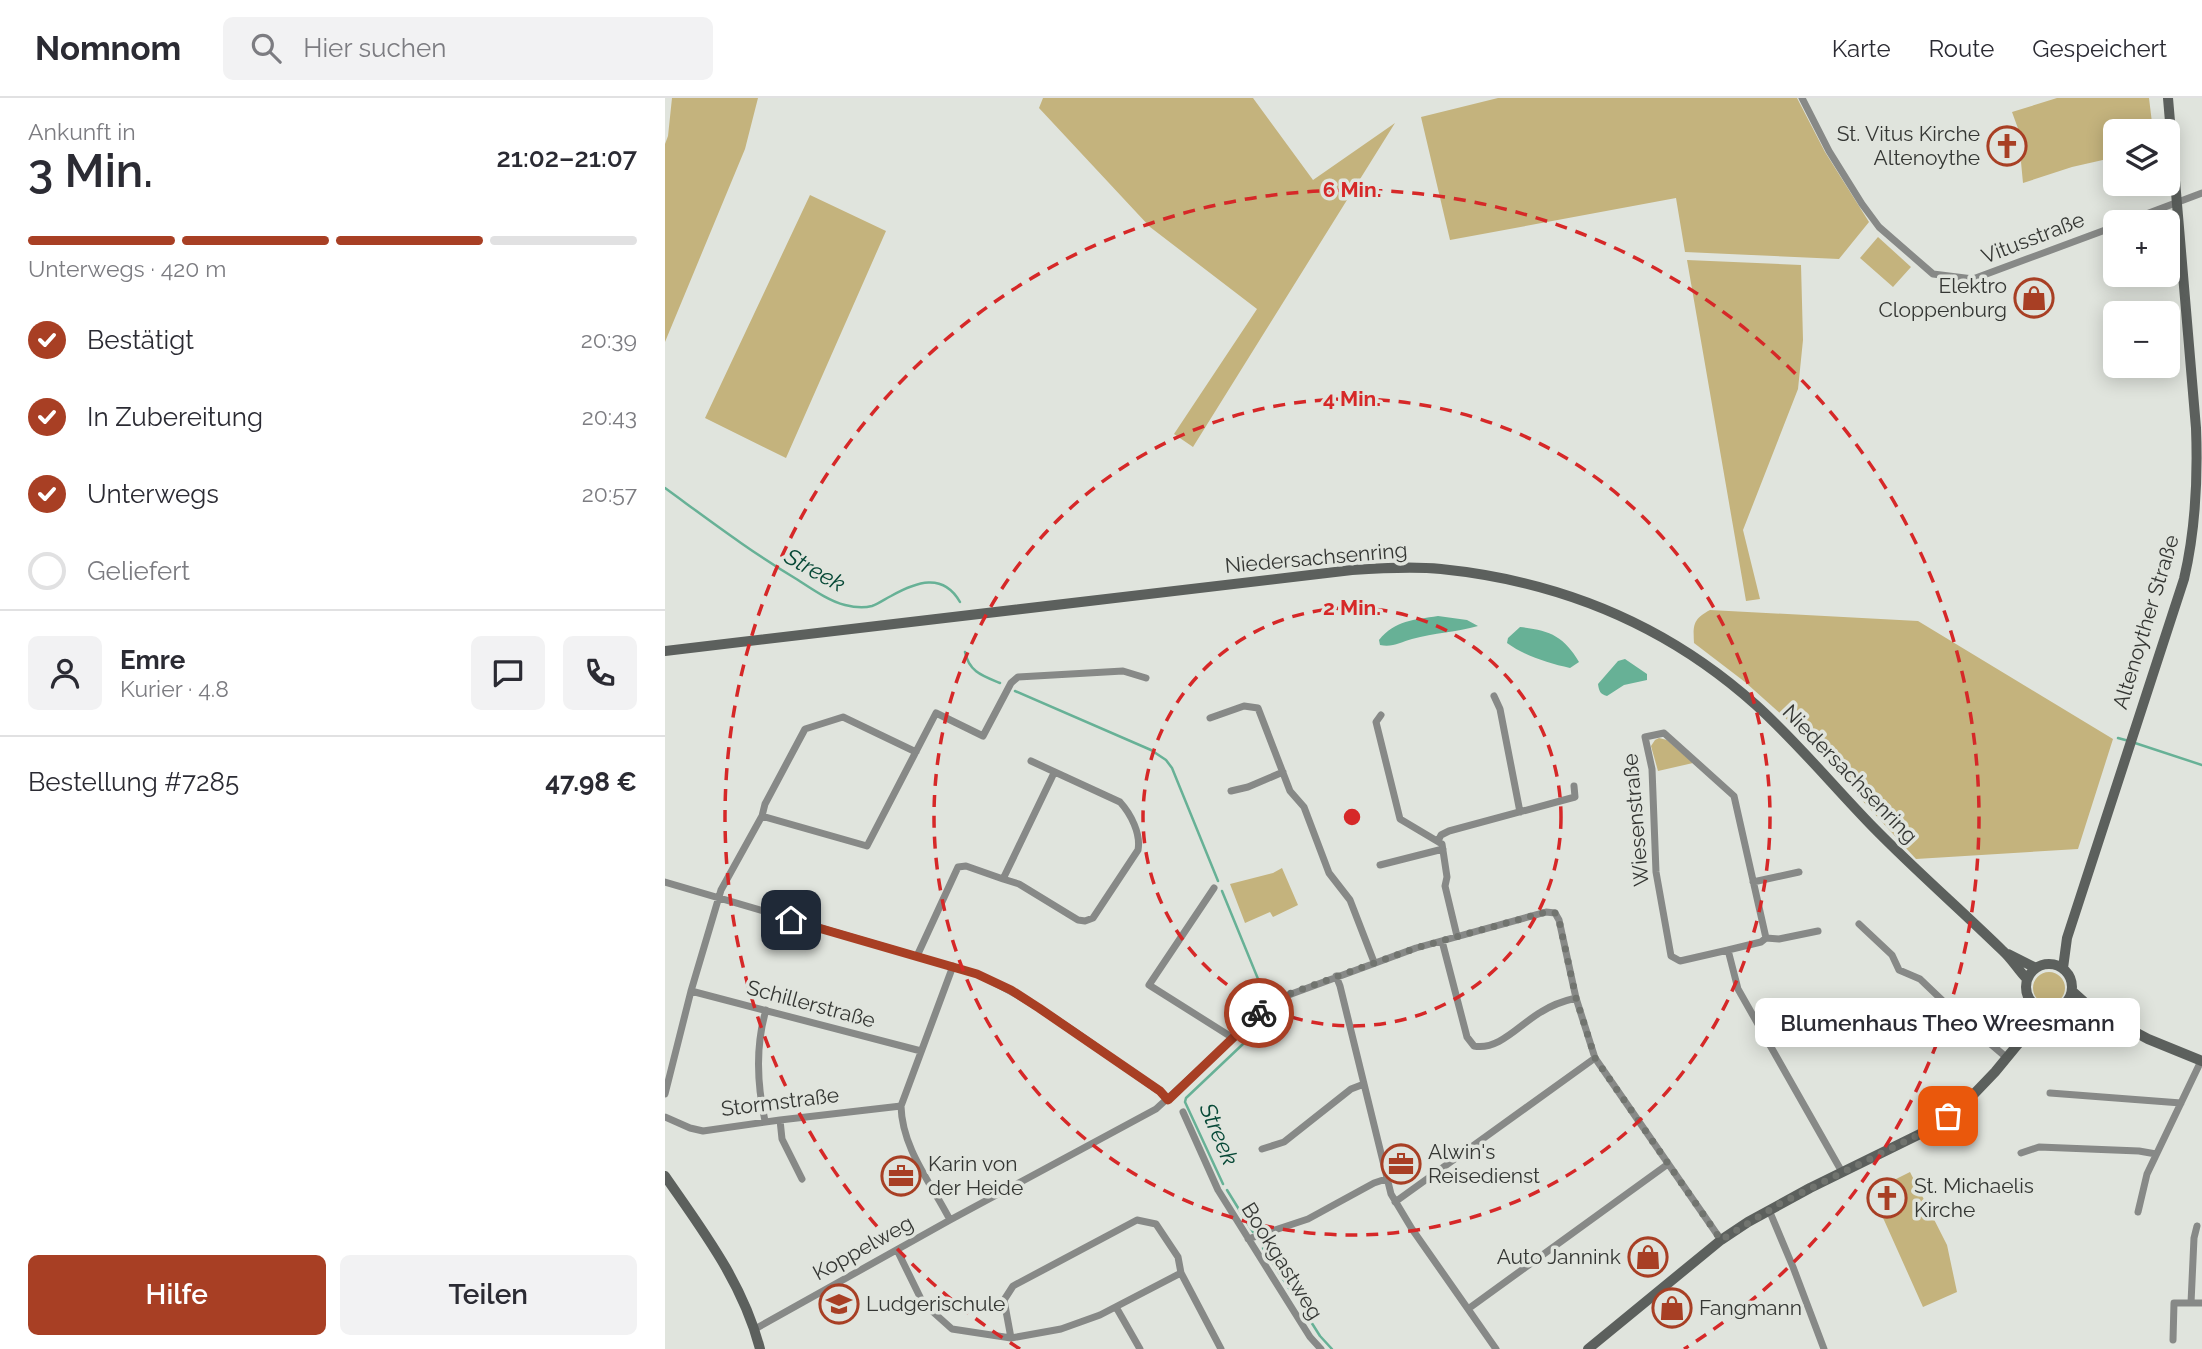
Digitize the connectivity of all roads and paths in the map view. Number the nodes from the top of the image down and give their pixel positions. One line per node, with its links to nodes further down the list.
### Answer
1 (1802, 98): 6 (street, Vitusstraße)
2 (2168, 98): 4 (main road, Altenoyther Straße)
3 (2202, 193): 4 (street)
4 (2177, 202): 5 (street); 7 (main road, Altenoyther Straße)
5 (2156, 210)
6 (2103, 231)
7 (2199, 428): 34 (main road, Altenoyther Straße)
8 (665, 651): 37 (main road, Niedersachsenring)
9 (1146, 678): 13 (street)
10 (1494, 696): 19 (street)
11 (1381, 715): 21 (street)
12 (1210, 719): 15 (street)
13 (916, 752): 20 (street); 20 (street)
14 (1031, 761): 16 (street)
15 (1283, 772): 18 (street); 39 (street)
16 (1054, 773): 25 (street); 25 (street)
17 (1574, 786): 19 (street)
18 (1231, 791)
19 (1520, 812): 21 (street)
20 (762, 816): 29 (street)
21 (1438, 841): 22 (street)
22 (1443, 849): 23 (street); 32 (street)
23 (1380, 865)
24 (1799, 872): 26 (street)
25 (1003, 879): 38 (street)
26 (1753, 882): 33 (street, Wiesenstraße); 36 (street, Wiesenstraße)
27 (665, 883): 29 (street)
28 (1214, 888): 54 (street)
29 (719, 898): 38 (street); 46 (street)
30 (1859, 924): 58 (street)
31 (1818, 931): 33 (street, Wiesenstraße)
32 (1457, 936): 35 (street, Koppelweg); 48 (street, Koppelweg)
33 (1766, 938): 36 (street, Wiesenstraße)
34 (2067, 938): 40 (main road, Altenoyther Straße); 43 (main road, Altenoyther Straße)
35 (1442, 941): 39 (street, Koppelweg); 48 (street)
36 (1728, 950): 74 (street)
37 (2006, 953): 42 (main road, Niedersachsenring); 45 (main road, Niedersachsenring)
38 (917, 956): 41 (street)
39 (1374, 962): 44 (street, Koppelweg)
40 (2050, 964): 42 (main road); 43 (main road)
41 (953, 966): 56 (street); 63 (street)
42 (2036, 968): 45 (main road)
43 (2063, 968): 47 (main road)
44 (1336, 976): 54 (street, Koppelweg); 60 (street)
45 (2027, 979): 49 (main road)
46 (691, 991): 52 (street, Schillerstraße); 62 (street)
47 (2072, 991): 50 (main road); 51 (main road)
48 (1576, 998): 57 (street)
49 (2033, 1004): 53 (main road); 55 (main road)
50 (2065, 1004): 51 (main road); 53 (main road)
51 (2092, 1009): 59 (main road)
52 (766, 1010): 56 (street, Schillerstraße); 69 (street)
53 (2046, 1010): 55 (main road)
54 (1233, 1038): 63 (street, Koppelweg)
55 (2021, 1039): 58 (main road)
56 (921, 1051): 65 (street)
57 (1595, 1058): 73 (street); 78 (street)
58 (2006, 1058): 74 (main road)
59 (2201, 1061): 64 (street)
60 (1364, 1084): 70 (street); 77 (street)
61 (2050, 1093): 64 (street)
62 (665, 1094)
63 (1170, 1098): 81 (street, Koppelweg)
64 (2181, 1103): 72 (street)
65 (901, 1106): 68 (street, Stormstraße); 81 (street)
66 (1183, 1112): 83 (street, Bookgastweg)
67 (665, 1117): 69 (street, Stormstraße)
68 (780, 1120): 69 (street, Stormstraße); 76 (street)
69 (765, 1121)
70 (1262, 1149)
71 (2021, 1153): 72 (street)
72 (2155, 1154): 80 (street)
73 (1668, 1164): 84 (street); 90 (street)
74 (1842, 1172): 79 (main road)
75 (665, 1176): 91 (main road)
76 (801, 1179)
77 (1386, 1179): 78 (street); 83 (street)
78 (1395, 1202): 90 (street)
79 (1769, 1210): 84 (main road); 100 (street)
80 (2138, 1212)
81 (950, 1220): 85 (street, Koppelweg)
82 (2197, 1226): 87 (street)
83 (1248, 1239): 97 (street, Bookgastweg)
84 (1721, 1240): 99 (main road)
85 (897, 1250): 91 (street, Koppelweg); 92 (street)
86 (1181, 1273): 89 (street); 92 (street); 96 (street)
87 (2191, 1303): 88 (street); 93 (street)
88 (2202, 1303)
89 (1116, 1307): 92 (street); 95 (street)
90 (1468, 1309): 98 (street)
91 (755, 1329): 94 (main road)
92 (1011, 1338)
93 (2173, 1340)
94 (760, 1349)
95 (1140, 1349)
96 (1221, 1349)
97 (1321, 1349)
98 (1496, 1349)
99 (1588, 1349)
100 (1824, 1349)

